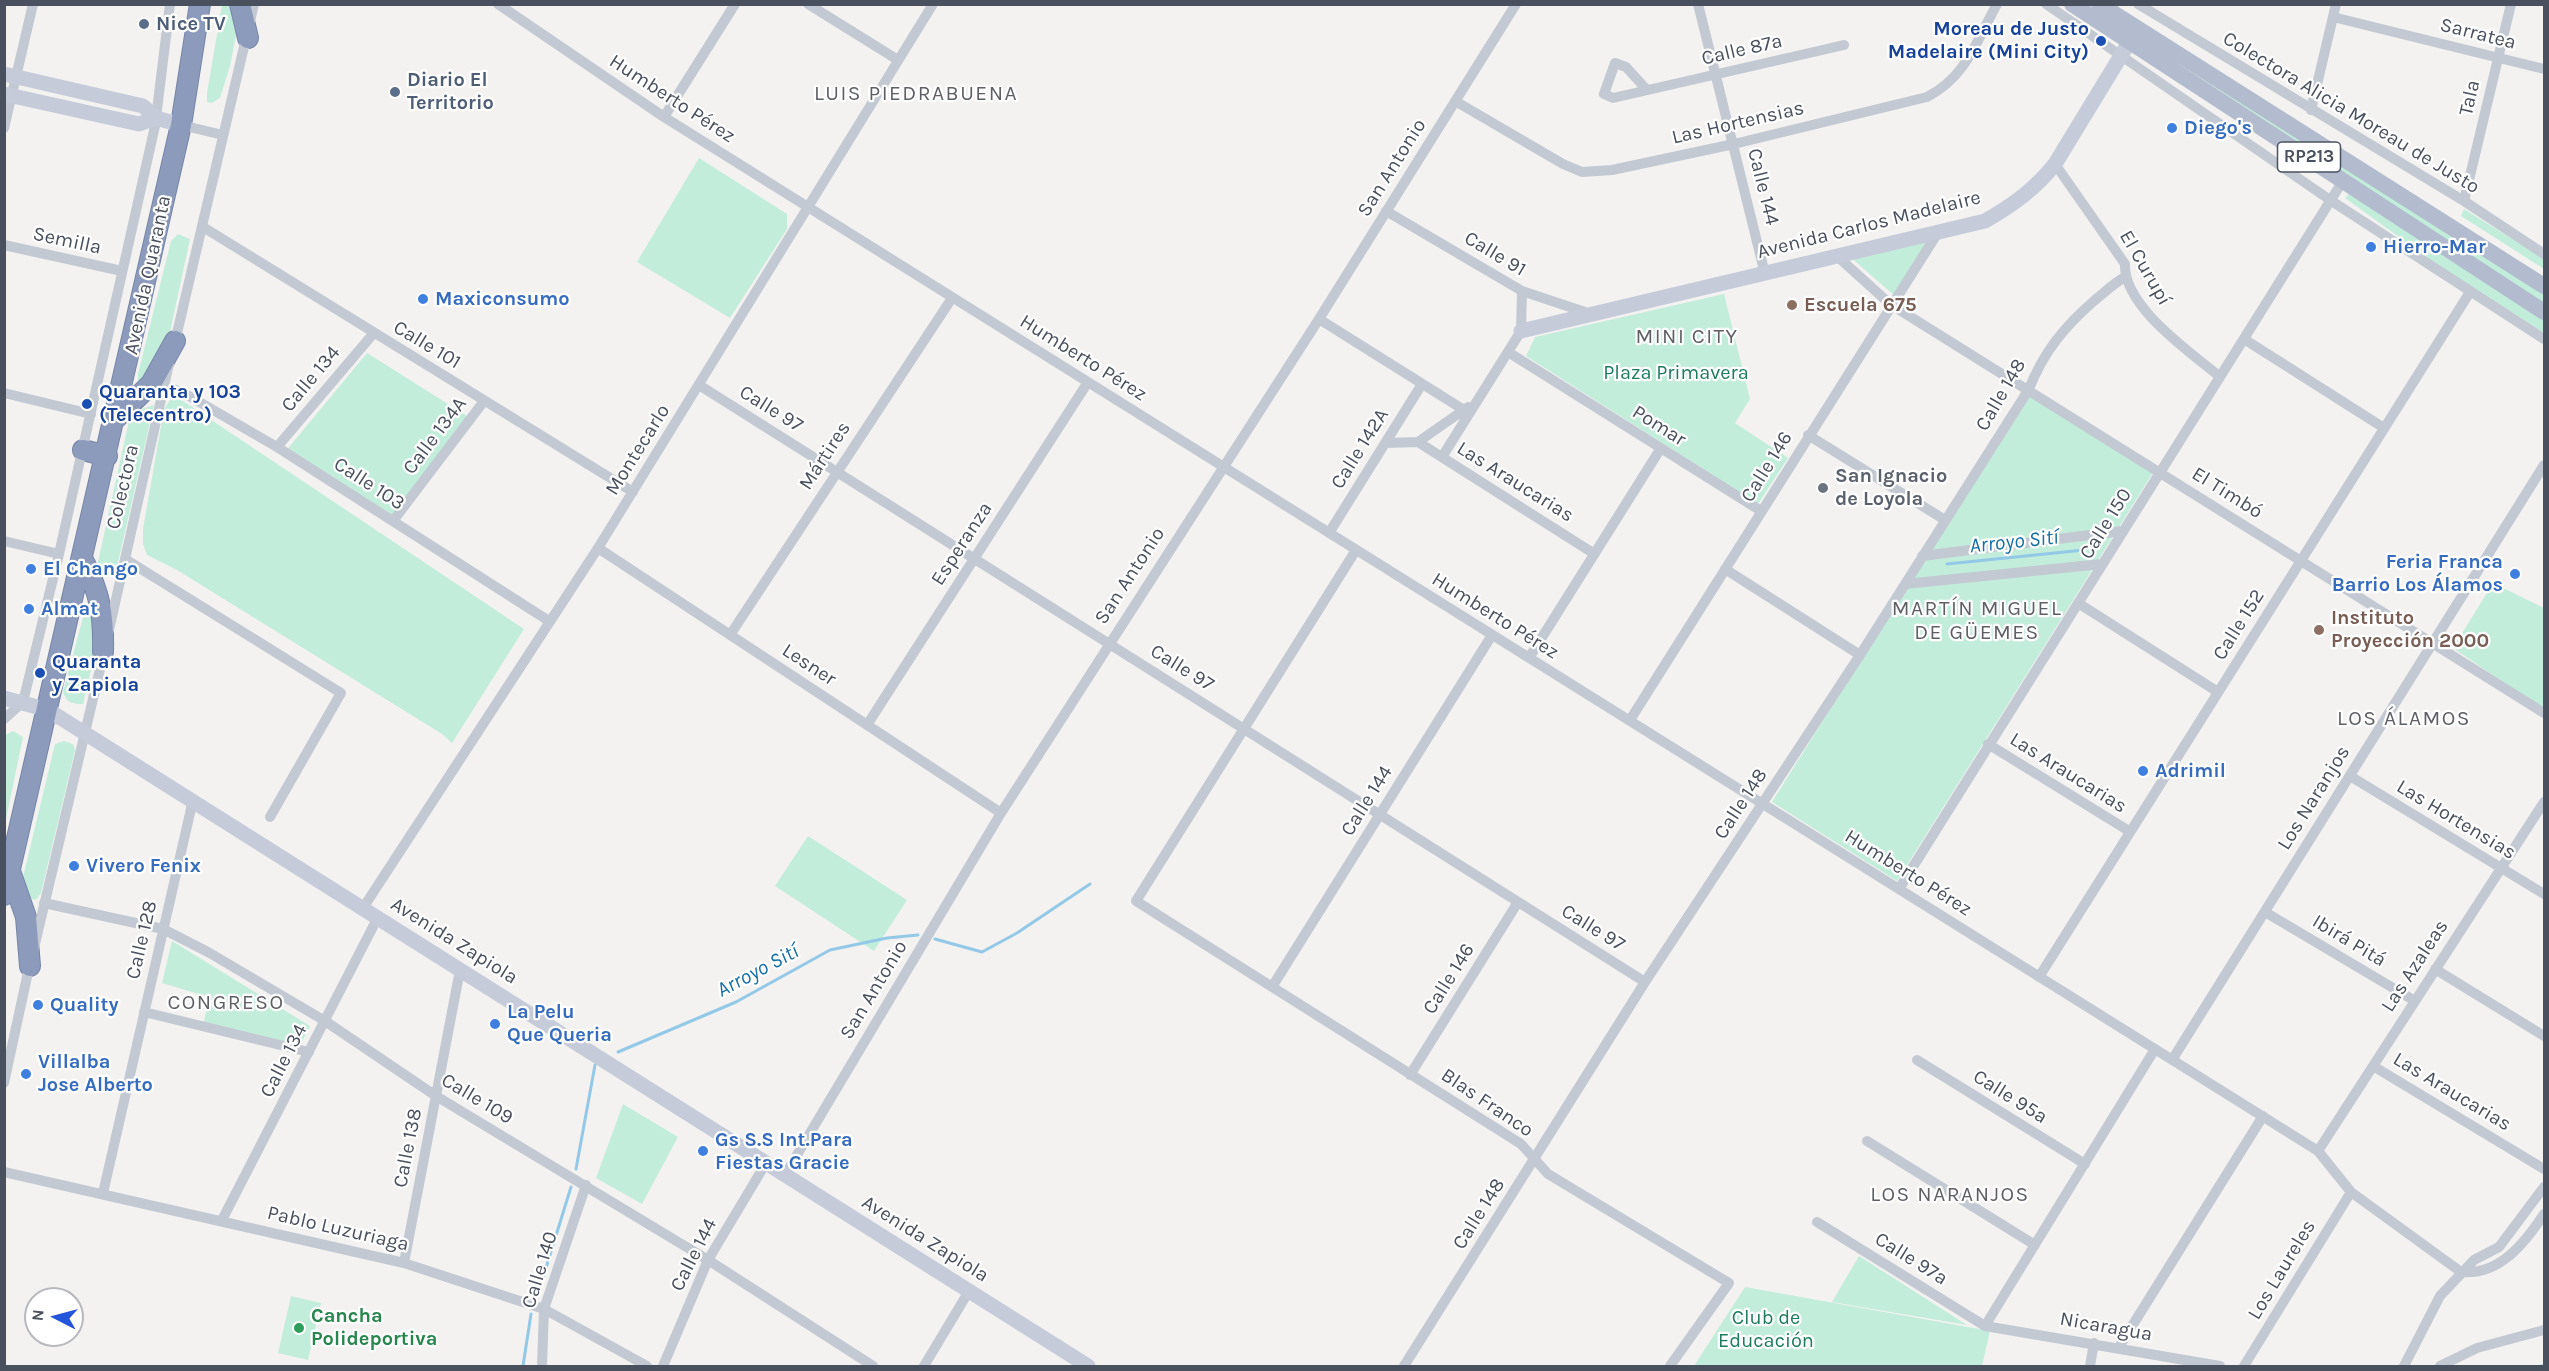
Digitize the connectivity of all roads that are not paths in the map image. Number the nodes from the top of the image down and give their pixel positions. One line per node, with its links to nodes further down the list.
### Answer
1 (33, 4): 29 (street)
2 (170, 4): 35 (street)
3 (201, 4): 36 (highway, Avenida Quaranta)
4 (240, 4): 22 (highway)
5 (254, 4): 22 (street, Colectora)
6 (498, 4): 34 (street, Humberto Pérez)
7 (735, 4): 34 (street)
8 (808, 4): 26 (street)
9 (933, 4): 26 (street, Montecarlo)
10 (1516, 4): 32 (street, San Antonio)
11 (1698, 4): 28 (street, Calle 144)
12 (1997, 4): 39 (street, Las Hortensias)
13 (2046, 4): 24 (street)
14 (2072, 4): 21 (main road, RP213)
15 (2099, 4): 21 (main road, RP213)
16 (2138, 4): 19 (street, Colectora Alicia Moreau de Justo)
17 (2336, 4): 20 (street)
18 (2511, 4): 25 (street, Tala)
19 (2152, 8): 21 (street); 33 (street, Colectora Alicia Moreau de Justo)
20 (2333, 17): 25 (street, Sarratea); 33 (street)
21 (2134, 35): 24 (main road, Avenida Carlos Madelaire); 41 (main road, RP213); 54 (main road, RP213)
22 (248, 39): 38 (street, Colectora)
23 (1844, 45): 28 (street, Calle 87a)
24 (2121, 56): 40 (main road, Avenida Carlos Madelaire); 42 (street)
25 (2498, 57): 27 (street, Sarratea); 43 (street, Tala)
26 (898, 60): 44 (street, Montecarlo)
27 (2544, 69)
28 (1716, 75): 30 (street, Calle 87a); 39 (street, Calle 144)
29 (10, 76): 31 (street); 35 (main road)
30 (1647, 90)
31 (8, 94): 35 (main road); 37 (street)
32 (1455, 101): 39 (street, Las Hortensias); 45 (street, San Antonio)
33 (2311, 110): 43 (street, Colectora Alicia Moreau de Justo)
34 (664, 117): 44 (street, Humberto Pérez)
35 (156, 118): 36 (main road); 51 (street)
36 (182, 125): 38 (street); 79 (highway, Avenida Quaranta)
37 (4, 128)
38 (223, 135): 46 (street, Colectora)
39 (1734, 144): 52 (street, Calle 144)
40 (2055, 164): 47 (main road, Avenida Carlos Madelaire); 53 (street, El Curupí)
41 (2344, 179): 42 (street, Calle 150); 59 (main road, RP213)
42 (2330, 200): 56 (street); 64 (street, Calle 150)
43 (2464, 201): 49 (street, Colectora Alicia Moreau de Justo)
44 (808, 208): 57 (street, Humberto Pérez); 71 (street, Montecarlo)
45 (1386, 211): 55 (street, Calle 91); 61 (street, San Antonio)
46 (203, 227): 63 (street, Calle 101); 66 (street, Colectora)
47 (1937, 234): 50 (main road, Avenida Carlos Madelaire); 58 (street, Calle 146)
48 (4, 245): 51 (street, Semilla)
49 (2544, 254)
50 (1838, 257): 52 (main road, Avenida Carlos Madelaire); 58 (street, El Timbó)
51 (122, 271): 78 (street)
52 (1766, 274): 60 (main road, Avenida Carlos Madelaire)
53 (2125, 278): 68 (street, El Curupí); 73 (street, Calle 148)
54 (2544, 286)
55 (1522, 291): 60 (street, Calle 91); 62 (street)
56 (2470, 292): 65 (street); 80 (street, Calle 152)
57 (952, 297): 69 (street, Humberto Pérez); 91 (street, Mártires)
58 (1890, 304): 73 (street, El Timbó); 81 (street, Calle 146)
59 (2544, 312)
60 (1591, 314): 62 (main road, Avenida Carlos Madelaire)
61 (1319, 318): 70 (street, Las Araucarias); 90 (street, San Antonio)
62 (1521, 331): 67 (street)
63 (373, 334): 76 (street, Calle 101); 84 (street, Calle 134)
64 (2244, 339): 68 (street, Calle 150); 80 (street)
65 (2544, 339)
66 (175, 341): 72 (street, Colectora); 79 (highway)
67 (1508, 352): 75 (street); 85 (street, Pomar)
68 (2219, 376): 92 (street, Calle 150)
69 (1088, 382): 90 (street, Humberto Pérez); 105 (street, Esperanza)
70 (1422, 384): 77 (street, Las Araucarias); 83 (street, Calle 142A)
71 (699, 385): 91 (street, Calle 97); 93 (street, Montecarlo)
72 (164, 386): 84 (street, Calle 103); 106 (street, Colectora)
73 (2029, 388): 92 (street, El Timbó); 95 (street, Calle 148)
74 (4, 393): 78 (street)
75 (1478, 400): 77 (street); 88 (street)
76 (484, 401): 93 (street, Calle 101); 96 (street, Calle 134A)
77 (1464, 410): 82 (street)
78 (91, 414): 86 (street)
79 (116, 418): 87 (highway, Avenida Quaranta)
80 (2384, 428): 108 (street, Calle 152)
81 (1808, 435): 94 (street, Calle 146); 95 (street)
82 (1418, 442): 83 (street); 88 (street, Las Araucarias)
83 (1386, 443): 98 (street, Calle 142A)
84 (277, 447): 96 (street, Calle 103)
85 (1661, 448): 94 (street, Pomar); 102 (street)
86 (83, 450): 87 (highway); 103 (street)
87 (107, 456): 107 (highway, Avenida Quaranta)
88 (1442, 458): 102 (street, Las Araucarias)
89 (2544, 465): 117 (street, Los Naranjos)
90 (1224, 467): 98 (street, Humberto Pérez); 116 (street, San Antonio)
91 (836, 471): 105 (street, Calle 97); 114 (street, Mártires)
92 (2159, 472): 97 (street, Calle 150); 108 (street, El Timbó)
93 (633, 492): 100 (street, Montecarlo)
94 (1761, 511): 110 (street, Calle 146)
95 (1945, 520): 104 (street, Calle 148)
96 (393, 521): 113 (street, Calle 103)
97 (2122, 531): 104 (street); 109 (street, Calle 150)
98 (1329, 533): 101 (street, Humberto Pérez)
99 (4, 541): 103 (street)
100 (598, 548): 113 (street, Montecarlo); 114 (street, Lesner)
101 (1356, 550): 115 (street, Humberto Pérez); 129 (street)
102 (1593, 553): 120 (street)
103 (59, 554): 123 (street)
104 (1922, 556): 111 (street, Calle 148)
105 (974, 558): 116 (street, Calle 97); 128 (street, Esperanza)
106 (125, 559): 118 (street, Colectora); 138 (street)
107 (83, 560): 118 (highway); 124 (highway, Avenida Quaranta)
108 (2301, 560): 117 (street, El Timbó); 121 (street, Calle 152)
109 (2102, 564): 111 (street); 112 (street, Calle 150)
110 (1725, 569): 119 (street); 127 (street, Calle 146)
111 (1905, 584): 119 (street, Calle 148)
112 (2078, 603): 121 (street); 131 (street, Calle 150)
113 (549, 621): 147 (street, Montecarlo)
114 (730, 635): 128 (street, Lesner)
115 (1492, 635): 120 (street, Humberto Pérez); 137 (street, Calle 144)
116 (1108, 643): 129 (street, Calle 97); 136 (street, San Antonio)
117 (2433, 643): 125 (street, El Timbó); 132 (street, Los Naranjos)
118 (104, 652): 130 (street, Colectora)
119 (1860, 655): 135 (street, Calle 148)
120 (1529, 658): 127 (street, Humberto Pérez)
121 (2218, 692): 139 (street, Calle 152)
122 (4, 698): 123 (main road, Avenida Zapiola)
123 (22, 702): 124 (main road, Avenida Zapiola); 126 (street)
124 (48, 710): 130 (main road, Avenida Zapiola); 141 (highway, Avenida Quaranta)
125 (2544, 713)
126 (4, 719)
127 (1630, 720): 135 (street, Humberto Pérez)
128 (867, 725): 136 (street, Lesner)
129 (1244, 729): 137 (street, Calle 97); 156 (street, Blas Franco)
130 (84, 733): 133 (main road, Avenida Zapiola); 146 (street, Colectora)
131 (1988, 744): 139 (street, Las Araucarias); 142 (street, Calle 150)
132 (2350, 776): 140 (street, Las Hortensias); 148 (street, Los Naranjos)
133 (193, 800): 147 (main road, Avenida Zapiola); 150 (street, Calle 128)
134 (2544, 802): 140 (street, Las Azaleas)
135 (1763, 804): 142 (street, Humberto Pérez); 155 (street, Calle 148)
136 (1001, 813): 177 (street, San Antonio)
137 (1380, 815): 145 (street, Calle 97); 156 (street, Calle 144)
138 (270, 817)
139 (2129, 831): 154 (street, Calle 152)
140 (2500, 867): 143 (street, Las Hortensias); 152 (street, Las Azaleas)
141 (10, 871): 144 (highway, Avenida Quaranta); 151 (highway)
142 (1899, 889): 154 (street, Humberto Pérez)
143 (2544, 894)
144 (4, 895)
145 (1518, 902): 155 (street, Calle 97); 166 (street, Calle 146)
146 (44, 903): 150 (street, Calle 109); 151 (street, Colectora)
147 (363, 908): 149 (main road, Avenida Zapiola)
148 (2265, 912): 157 (street, Ibirá Pitá); 164 (street, Los Naranjos)
149 (378, 918): 153 (main road, Avenida Zapiola); 159 (street, Calle 134)
150 (163, 929): 158 (street, Calle 128); 159 (street, Calle 109)
151 (30, 966): 167 (street, Colectora)
152 (2435, 969): 157 (street, Las Azaleas); 160 (street)
153 (460, 970): 168 (street, Calle 138); 173 (main road, Avenida Zapiola)
154 (2039, 977): 161 (street, Humberto Pérez)
155 (1645, 982): 172 (street, Calle 148)
156 (1272, 987): 166 (street, Blas Franco)
157 (2415, 1001): 165 (street, Las Azaleas)
158 (144, 1012): 162 (street); 181 (street, Calle 128)
159 (325, 1021): 162 (street, Calle 134); 168 (street, Calle 109)
160 (2544, 1036)
161 (2155, 1049): 164 (street, Humberto Pérez); 174 (street)
162 (309, 1052): 183 (street, Calle 134)
163 (1917, 1060): 174 (street, Calle 95a)
164 (2172, 1060): 169 (street, Humberto Pérez)
165 (2373, 1066): 171 (street, Las Azaleas); 175 (street, Las Araucarias)
166 (1410, 1075): 172 (street, Blas Franco)
167 (4, 1083)
168 (436, 1096): 178 (street, Calle 109); 187 (street, Calle 138)
169 (2263, 1116): 171 (street, Humberto Pérez); 194 (street)
170 (1867, 1141): 185 (street)
171 (2318, 1150): 180 (street, Humberto Pérez)
172 (1535, 1159): 201 (street, Calle 148); 202 (street, Blas Franco)
173 (766, 1163): 177 (main road, Avenida Zapiola); 186 (street, Calle 144)
174 (2085, 1164): 185 (street)
175 (2544, 1168)
176 (4, 1172): 181 (street, Pablo Luzuriaga)
177 (785, 1175): 189 (main road, Avenida Zapiola)
178 (586, 1185): 186 (street, Calle 109); 190 (street, Calle 140)
179 (2544, 1187): 188 (street)
180 (2351, 1192): 188 (street, Humberto Pérez); 205 (street, Los Laureles)
181 (103, 1193): 183 (street, Pablo Luzuriaga)
182 (2544, 1214): 188 (street)
183 (222, 1221): 187 (street, Pablo Luzuriaga)
184 (1817, 1222): 191 (street, Calle 97a)
185 (2035, 1245): 191 (street)
186 (708, 1260): 197 (street, Calle 144); 198 (street, Calle 109)
187 (404, 1263): 190 (street, Pablo Luzuriaga)
188 (2461, 1272): 206 (street)
189 (969, 1291): 199 (street); 200 (main road, Avenida Zapiola)
190 (544, 1309): 195 (street, Calle 140); 196 (street, Pablo Luzuriaga)
191 (1985, 1326): 193 (street, Nicaragua)
192 (2544, 1330): 207 (street)
193 (2094, 1343): 194 (street, Nicaragua); 203 (street)
194 (2119, 1347): 204 (street, Nicaragua)
195 (542, 1366)
196 (647, 1366)
197 (663, 1366)
198 (873, 1366)
199 (924, 1366)
200 (1088, 1366)
201 (1404, 1366)
202 (1670, 1366)
203 (2090, 1366)
204 (2220, 1366)
205 (2244, 1366)
206 (2404, 1366)
207 (2440, 1366)

